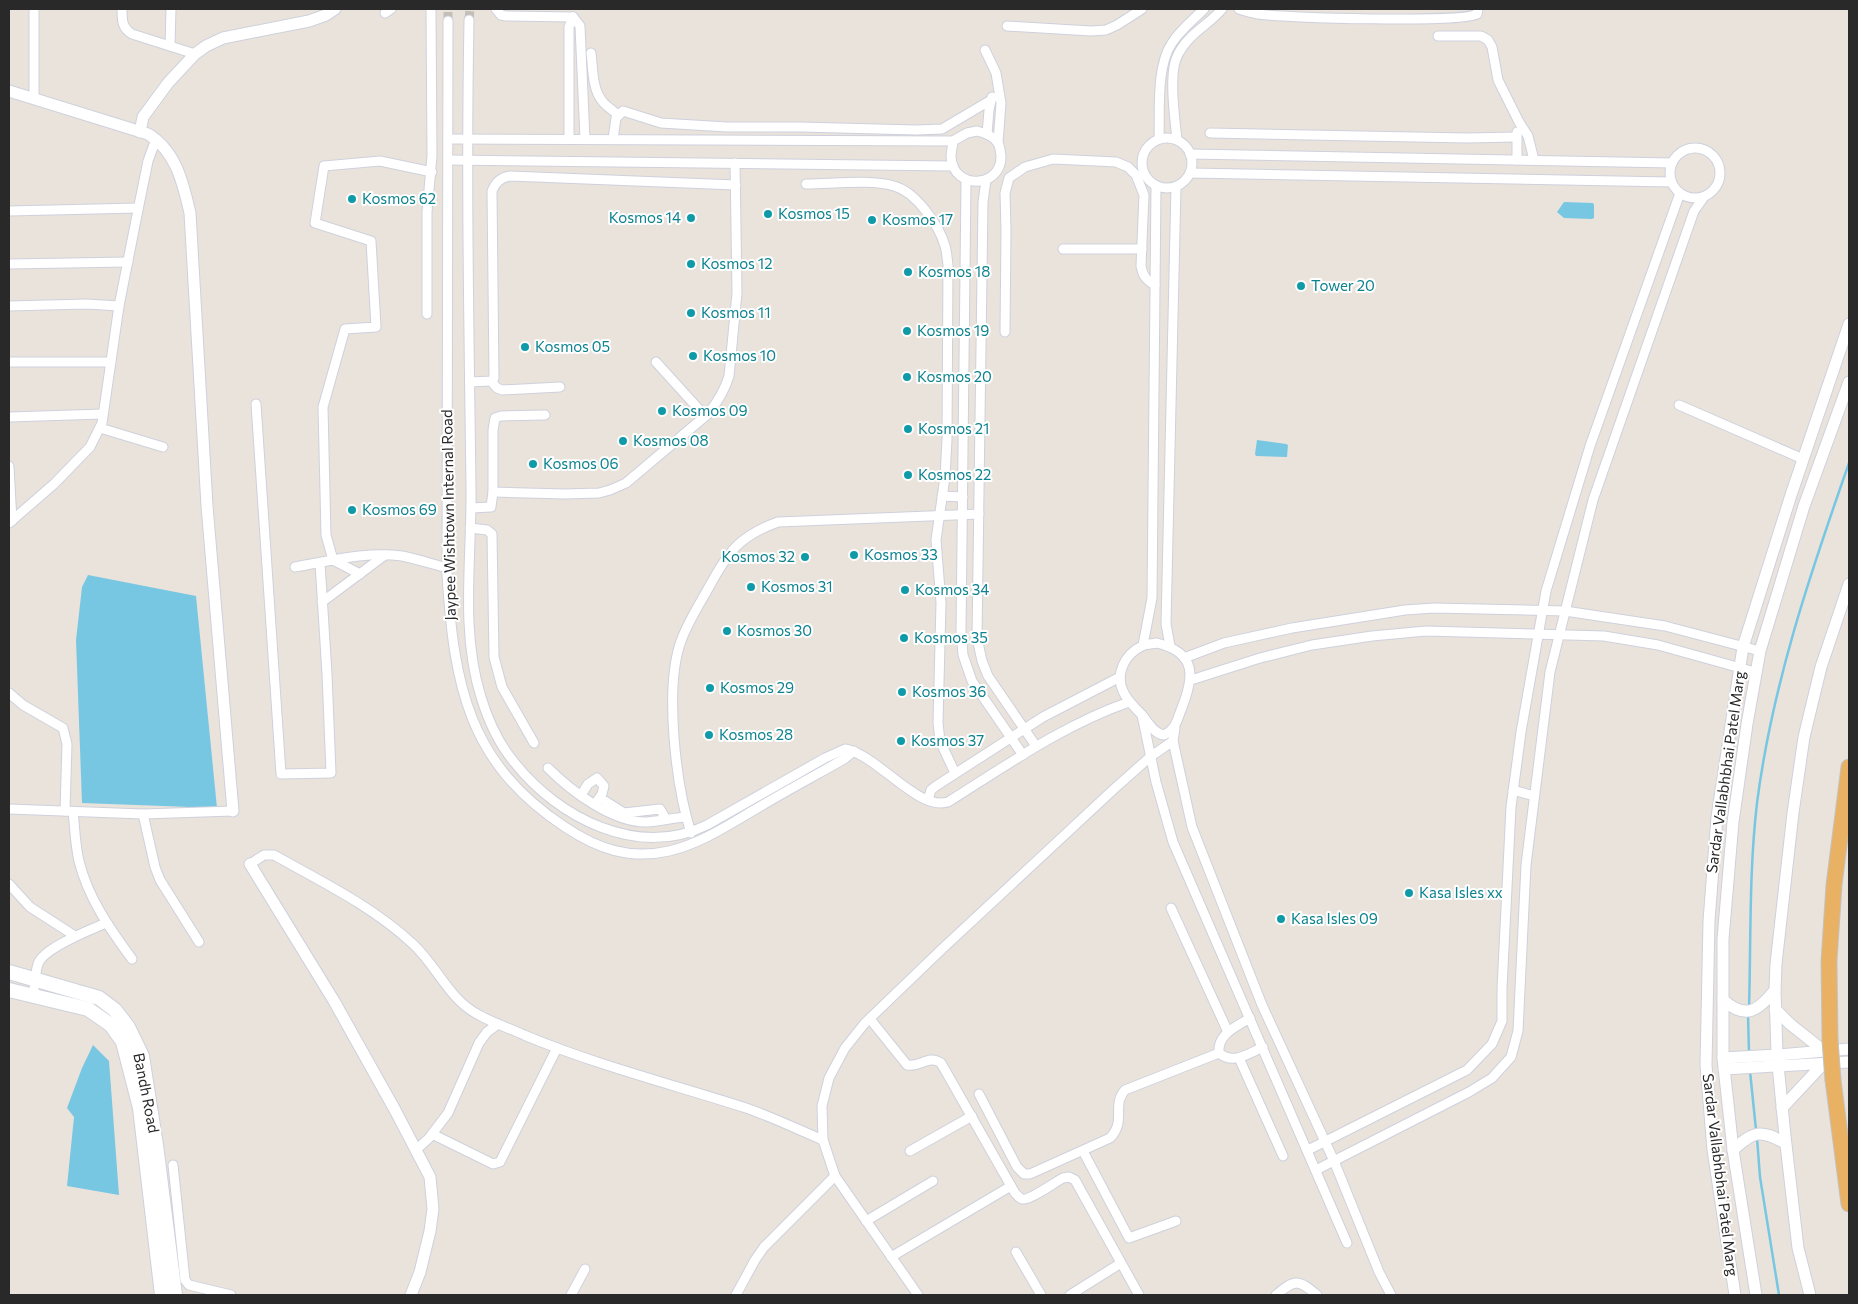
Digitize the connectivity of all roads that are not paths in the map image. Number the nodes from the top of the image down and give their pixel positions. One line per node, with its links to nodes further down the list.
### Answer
1 (34, 9): 24 (street)
2 (122, 9): 18 (street)
3 (171, 9): 18 (street)
4 (334, 9): 21 (street)
5 (430, 9): 51 (street)
6 (496, 9): 13 (street)
7 (1142, 9): 16 (street)
8 (1204, 9): 32 (street)
9 (1211, 9): 10 (street)
10 (1222, 9): 40 (street)
11 (1239, 9): 12 (street)
12 (1478, 9)
13 (573, 17): 36 (street); 37 (street)
14 (469, 20): 35 (street, Jaypee Wishtown Internal Road)
15 (448, 21): 34 (street, Jaypee Wishtown Internal Road)
16 (1007, 26)
17 (1438, 36): 27 (street)
18 (170, 46): 21 (street)
19 (985, 50): 23 (street)
20 (591, 53): 26 (street)
21 (195, 54): 28 (street)
22 (9, 91): 24 (street)
23 (998, 92): 25 (street); 41 (street)
24 (34, 99): 28 (street)
25 (991, 100): 26 (street); 30 (street)
26 (618, 115): 38 (street)
27 (1519, 122): 31 (street); 46 (street)
28 (140, 132): 33 (street)
29 (1210, 133): 31 (street)
30 (987, 134): 39 (street); 41 (street)
31 (1516, 137): 45 (street)
32 (1159, 138): 40 (street); 59 (street)
33 (156, 139): 63 (street); 147 (street)
34 (448, 139): 35 (street); 43 (street, Jaypee Wishtown Internal Road)
35 (468, 139): 36 (street); 44 (street, Jaypee Wishtown Internal Road)
36 (569, 139): 37 (street)
37 (585, 139): 38 (street)
38 (613, 139): 39 (street)
39 (954, 140): 50 (street)
40 (1177, 140): 42 (street)
41 (998, 143): 54 (street)
42 (1190, 154): 45 (street); 52 (street)
43 (448, 160): 44 (street); 105 (street, Jaypee Wishtown Internal Road)
44 (468, 160): 47 (street); 79 (street, Jaypee Wishtown Internal Road)
45 (1517, 160): 46 (street)
46 (1534, 160): 48 (street)
47 (735, 163): 49 (street); 57 (street)
48 (1672, 163): 55 (street); 62 (street)
49 (881, 165): 50 (street); 56 (street)
50 (953, 166): 53 (street)
51 (432, 172): 72 (street); 102 (street)
52 (1190, 173): 55 (street); 60 (street)
53 (966, 180): 54 (street); 94 (street)
54 (986, 180): 97 (street)
55 (1671, 182): 61 (street)
56 (881, 183): 58 (street); 93 (street)
57 (736, 184): 78 (street); 86 (street)
58 (806, 184)
59 (1156, 186): 60 (street); 69 (street)
60 (1176, 187): 114 (street)
61 (1680, 193): 62 (street); 109 (street)
62 (1704, 197): 110 (street)
63 (138, 208): 64 (street); 67 (street)
64 (9, 211)
65 (1063, 249): 66 (street)
66 (1142, 249): 69 (street); 74 (street)
67 (128, 262): 68 (street); 71 (street)
68 (9, 264)
69 (1155, 285): 113 (street)
70 (9, 306): 71 (street)
71 (119, 306): 76 (street)
72 (428, 314)
73 (1849, 324): 90 (street, Sardar Vallabhbhai Patel Marg)
74 (1005, 332)
75 (9, 362): 76 (street)
76 (111, 362): 84 (street)
77 (656, 362): 86 (street)
78 (491, 381): 79 (street); 81 (street)
79 (470, 382): 95 (street, Jaypee Wishtown Internal Road)
80 (1849, 382): 116 (street, Sardar Vallabhbhai Patel Marg)
81 (560, 387)
82 (256, 404): 108 (street)
83 (1679, 405): 90 (street)
84 (103, 414): 87 (street); 88 (street)
85 (545, 415): 92 (street)
86 (705, 416): 92 (street)
87 (9, 417)
88 (100, 428): 89 (street); 99 (street)
89 (163, 447)
90 (1804, 459): 115 (street, Sardar Vallabhbhai Patel Marg)
91 (9, 466): 99 (street)
92 (493, 492): 95 (street)
93 (942, 496): 94 (street); 98 (street)
94 (963, 497): 96 (street)
95 (471, 508): 100 (street, Jaypee Wishtown Internal Road)
96 (962, 514): 97 (street); 98 (street); 129 (street)
97 (979, 514): 128 (street)
98 (939, 515): 138 (street); 149 (street)
99 (10, 522)
100 (470, 528): 119 (street, Jaypee Wishtown Internal Road); 131 (street)
101 (385, 555): 102 (street); 105 (street); 106 (street)
102 (333, 560): 103 (street); 106 (street)
103 (320, 563): 104 (street); 108 (street)
104 (295, 567)
105 (447, 568): 118 (street, Jaypee Wishtown Internal Road)
106 (360, 574): 108 (street)
107 (1849, 584): 162 (street)
108 (322, 602)
109 (1542, 611): 110 (street); 111 (street); 117 (street)
110 (1565, 611): 112 (street); 115 (street)
111 (1538, 633): 112 (street); 123 (street); 139 (street)
112 (1559, 634): 120 (street); 141 (street)
113 (1143, 645): 114 (street); 122 (street)
114 (1170, 646): 117 (street)
115 (1743, 647): 116 (street); 120 (street, Sardar Vallabhbhai Patel Marg)
116 (1760, 651): 121 (street, Sardar Vallabhbhai Patel Marg)
117 (1184, 658): 123 (street)
118 (456, 664): 119 (street); 133 (street, Jaypee Wishtown Internal Road)
119 (474, 666): 151 (street, Jaypee Wishtown Internal Road)
120 (1740, 668): 121 (street); 219 (street, Sardar Vallabhbhai Patel Marg)
121 (1755, 672): 164 (street, Sardar Vallabhbhai Patel Marg)
122 (1120, 677): 125 (street); 128 (street)
123 (1191, 680): 127 (street)
124 (9, 693): 146 (street)
125 (1129, 702): 126 (street); 132 (street)
126 (1142, 715): 127 (street); 135 (street)
127 (1175, 728): 130 (street)
128 (1024, 729): 129 (street); 132 (street)
129 (1011, 737): 134 (street); 138 (street)
130 (1173, 741): 135 (street); 184 (street)
131 (534, 743)
132 (1036, 746): 134 (street)
133 (854, 750): 142 (street); 151 (street, Jaypee Wishtown Internal Road)
134 (1023, 755): 142 (street)
135 (1150, 757): 166 (street); 167 (street)
136 (1849, 767): 173 (highway)
137 (548, 768): 140 (street)
138 (955, 774): 142 (street)
139 (1513, 790): 141 (street); 184 (street)
140 (580, 795): 144 (street); 144 (street)
141 (1534, 796): 192 (street)
142 (928, 800)
143 (606, 801): 150 (street)
144 (595, 804): 150 (street)
145 (9, 809): 146 (street)
146 (69, 811): 148 (street); 155 (street)
147 (233, 811): 148 (street)
148 (143, 814): 157 (street)
149 (686, 817): 150 (street); 151 (street)
150 (666, 819)
151 (691, 833)
152 (250, 864): 168 (street); 186 (street)
153 (9, 884): 156 (street)
154 (1171, 908): 169 (street)
155 (106, 923): 156 (street); 158 (street)
156 (75, 936): 160 (street)
157 (199, 942)
158 (132, 959)
159 (9, 972): 160 (main road, Bandh Road)
160 (36, 980): 163 (street); 207 (main road, Bandh Road)
161 (9, 990): 163 (main road, Bandh Road)
162 (1775, 990): 164 (street); 165 (street)
163 (33, 996): 206 (main road, Bandh Road)
164 (1723, 1000): 178 (street, Sardar Vallabhbhai Patel Marg)
165 (1775, 1009): 173 (street); 176 (street)
166 (1250, 1018): 169 (street); 170 (street)
167 (870, 1019): 181 (street); 183 (street)
168 (498, 1024): 171 (street); 182 (street)
169 (1228, 1032): 174 (street)
170 (1263, 1047): 175 (street); 187 (street)
171 (557, 1048): 182 (street); 183 (street)
172 (1849, 1049): 173 (street)
173 (1826, 1052): 176 (street); 177 (street); 180 (street); 198 (highway, bridge)
174 (1219, 1053): 175 (street); 190 (street)
175 (1239, 1058): 191 (street)
176 (1778, 1060): 178 (street); 180 (street)
177 (1849, 1062)
178 (1724, 1063): 188 (street, Sardar Vallabhbhai Patel Marg)
179 (978, 1094): 190 (street)
180 (1782, 1108): 185 (street)
181 (972, 1116): 189 (street); 197 (street)
182 (432, 1134): 186 (street)
183 (822, 1140): 195 (street)
184 (1325, 1141): 187 (street); 192 (street)
185 (1785, 1142): 188 (street); 221 (street)
186 (417, 1149): 209 (street)
187 (1308, 1150): 194 (street)
188 (1733, 1150): 220 (street, Sardar Vallabhbhai Patel Marg)
189 (910, 1151)
190 (1083, 1151): 199 (street)
191 (1283, 1156)
192 (1334, 1161): 194 (street); 218 (street)
193 (173, 1165): 208 (street)
194 (1316, 1170): 201 (street)
195 (835, 1176): 200 (street); 211 (street)
196 (933, 1181): 200 (street)
197 (1011, 1186): 203 (street); 204 (street)
198 (1849, 1204)
199 (1176, 1221)
200 (866, 1222): 203 (street)
201 (1347, 1243)
202 (1016, 1252): 213 (street)
203 (891, 1257): 212 (street)
204 (1121, 1263): 214 (street); 215 (street)
205 (585, 1269): 210 (street)
206 (162, 1295)
207 (175, 1295)
208 (231, 1295)
209 (411, 1295)
210 (571, 1295)
211 (736, 1295)
212 (918, 1295)
213 (1041, 1295)
214 (1070, 1295)
215 (1139, 1295)
216 (1276, 1295): 217 (street)
217 (1317, 1295)
218 (1391, 1295)
219 (1735, 1295)
220 (1756, 1295)
221 (1810, 1295)

